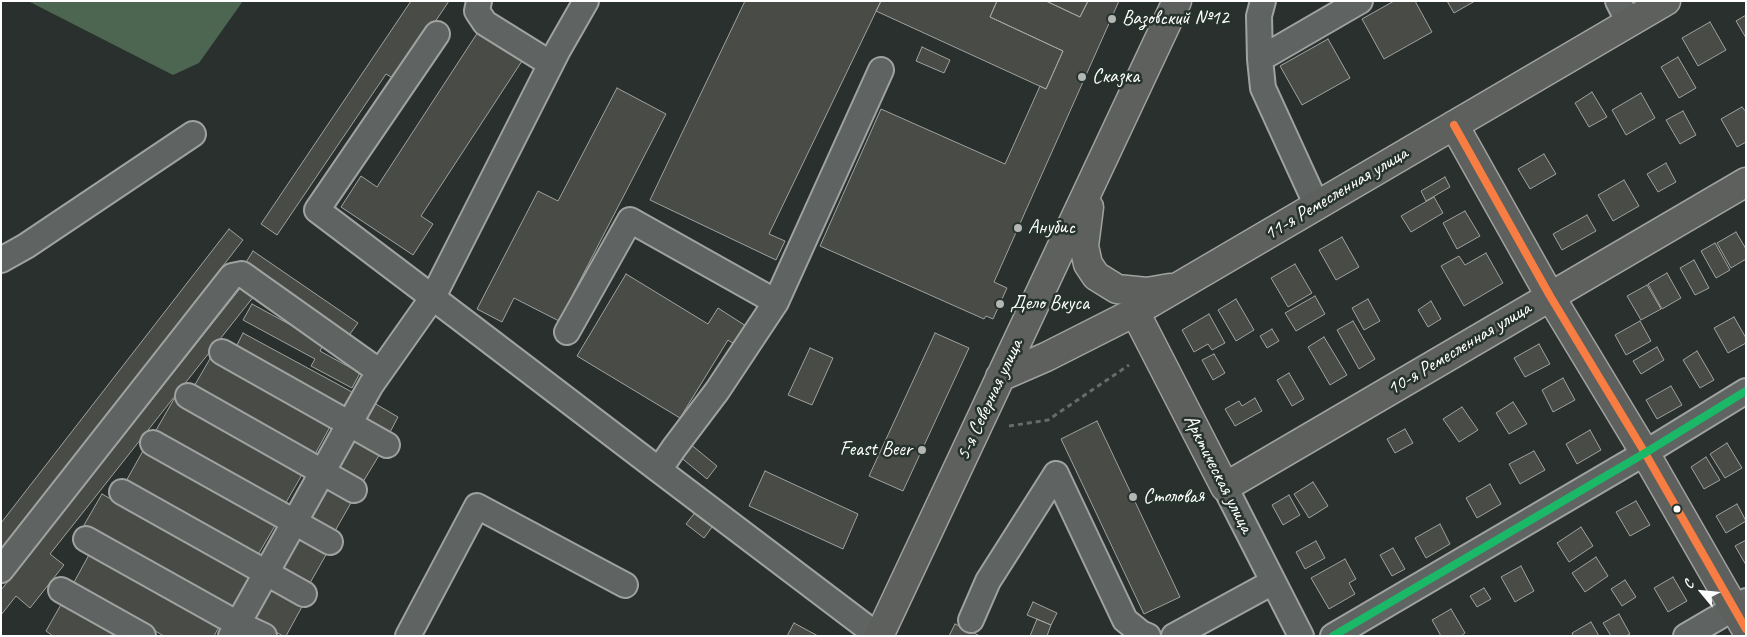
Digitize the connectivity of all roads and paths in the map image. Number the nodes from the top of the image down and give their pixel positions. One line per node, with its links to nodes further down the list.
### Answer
1 (479, 1): 10 (street)
2 (586, 1): 10 (street)
3 (1177, 1): 14 (main road, 5-я Северная улица)
4 (1263, 1): 9 (street)
5 (1360, 1): 9 (street)
6 (1666, 1): 7 (main road, 11-я Ремесленная улица)
7 (1623, 12): 12 (main road, 11-я Ремесленная улица)
8 (436, 34): 20 (street)
9 (1260, 59): 16 (street)
10 (551, 64): 20 (street)
11 (880, 70): 21 (street)
12 (1454, 125): 16 (main road, 11-я Ремесленная улица); 19 (main road)
13 (192, 134): 17 (street)
14 (1095, 174): 18 (main road); 27 (main road, 5-я Северная улица)
15 (1746, 182): 19 (main road, 10-я Ремесленная улица)
16 (1317, 206): 18 (main road, 11-я Ремесленная улица)
17 (1, 260)
18 (1181, 285): 22 (main road, 11-я Ремесленная улица)
19 (1550, 296): 34 (main road); 37 (main road, 10-я Ремесленная улица)
20 (433, 297): 26 (street); 35 (street)
21 (776, 302): 23 (street); 35 (street)
22 (1135, 312): 27 (main road, 11-я Ремесленная улица); 37 (main road, Арктическая улица)
23 (567, 332)
24 (222, 352): 30 (street)
25 (1129, 365): 31 (path)
26 (380, 372): 30 (street); 43 (street)
27 (1000, 377): 55 (main road, 5-я Северная улица)
28 (1746, 391): 34 (street)
29 (188, 396): 36 (street)
30 (350, 424): 33 (street); 36 (street)
31 (1009, 426)
32 (153, 443): 40 (street)
33 (387, 445)
34 (1645, 454): 49 (main road); 59 (street)
35 (659, 470): 55 (street)
36 (323, 472): 38 (street); 40 (street)
37 (1225, 487): 45 (street, Арктическая улица)
38 (354, 490)
39 (122, 492): 44 (street)
40 (294, 522): 42 (street); 44 (street)
41 (86, 539): 51 (street)
42 (330, 542)
43 (1, 570)
44 (266, 573): 48 (street); 51 (street)
45 (1273, 582): 57 (street); 58 (street, Арктическая улица)
46 (625, 585): 54 (street)
47 (61, 590): 52 (street)
48 (304, 594)
49 (1742, 613): 60 (street)
50 (971, 620): 56 (street)
51 (234, 630): 53 (street)
52 (143, 636)
53 (264, 636)
54 (408, 636)
55 (879, 636)
56 (1148, 636)
57 (1174, 636)
58 (1301, 636)
59 (1333, 636)
60 (1686, 636)

